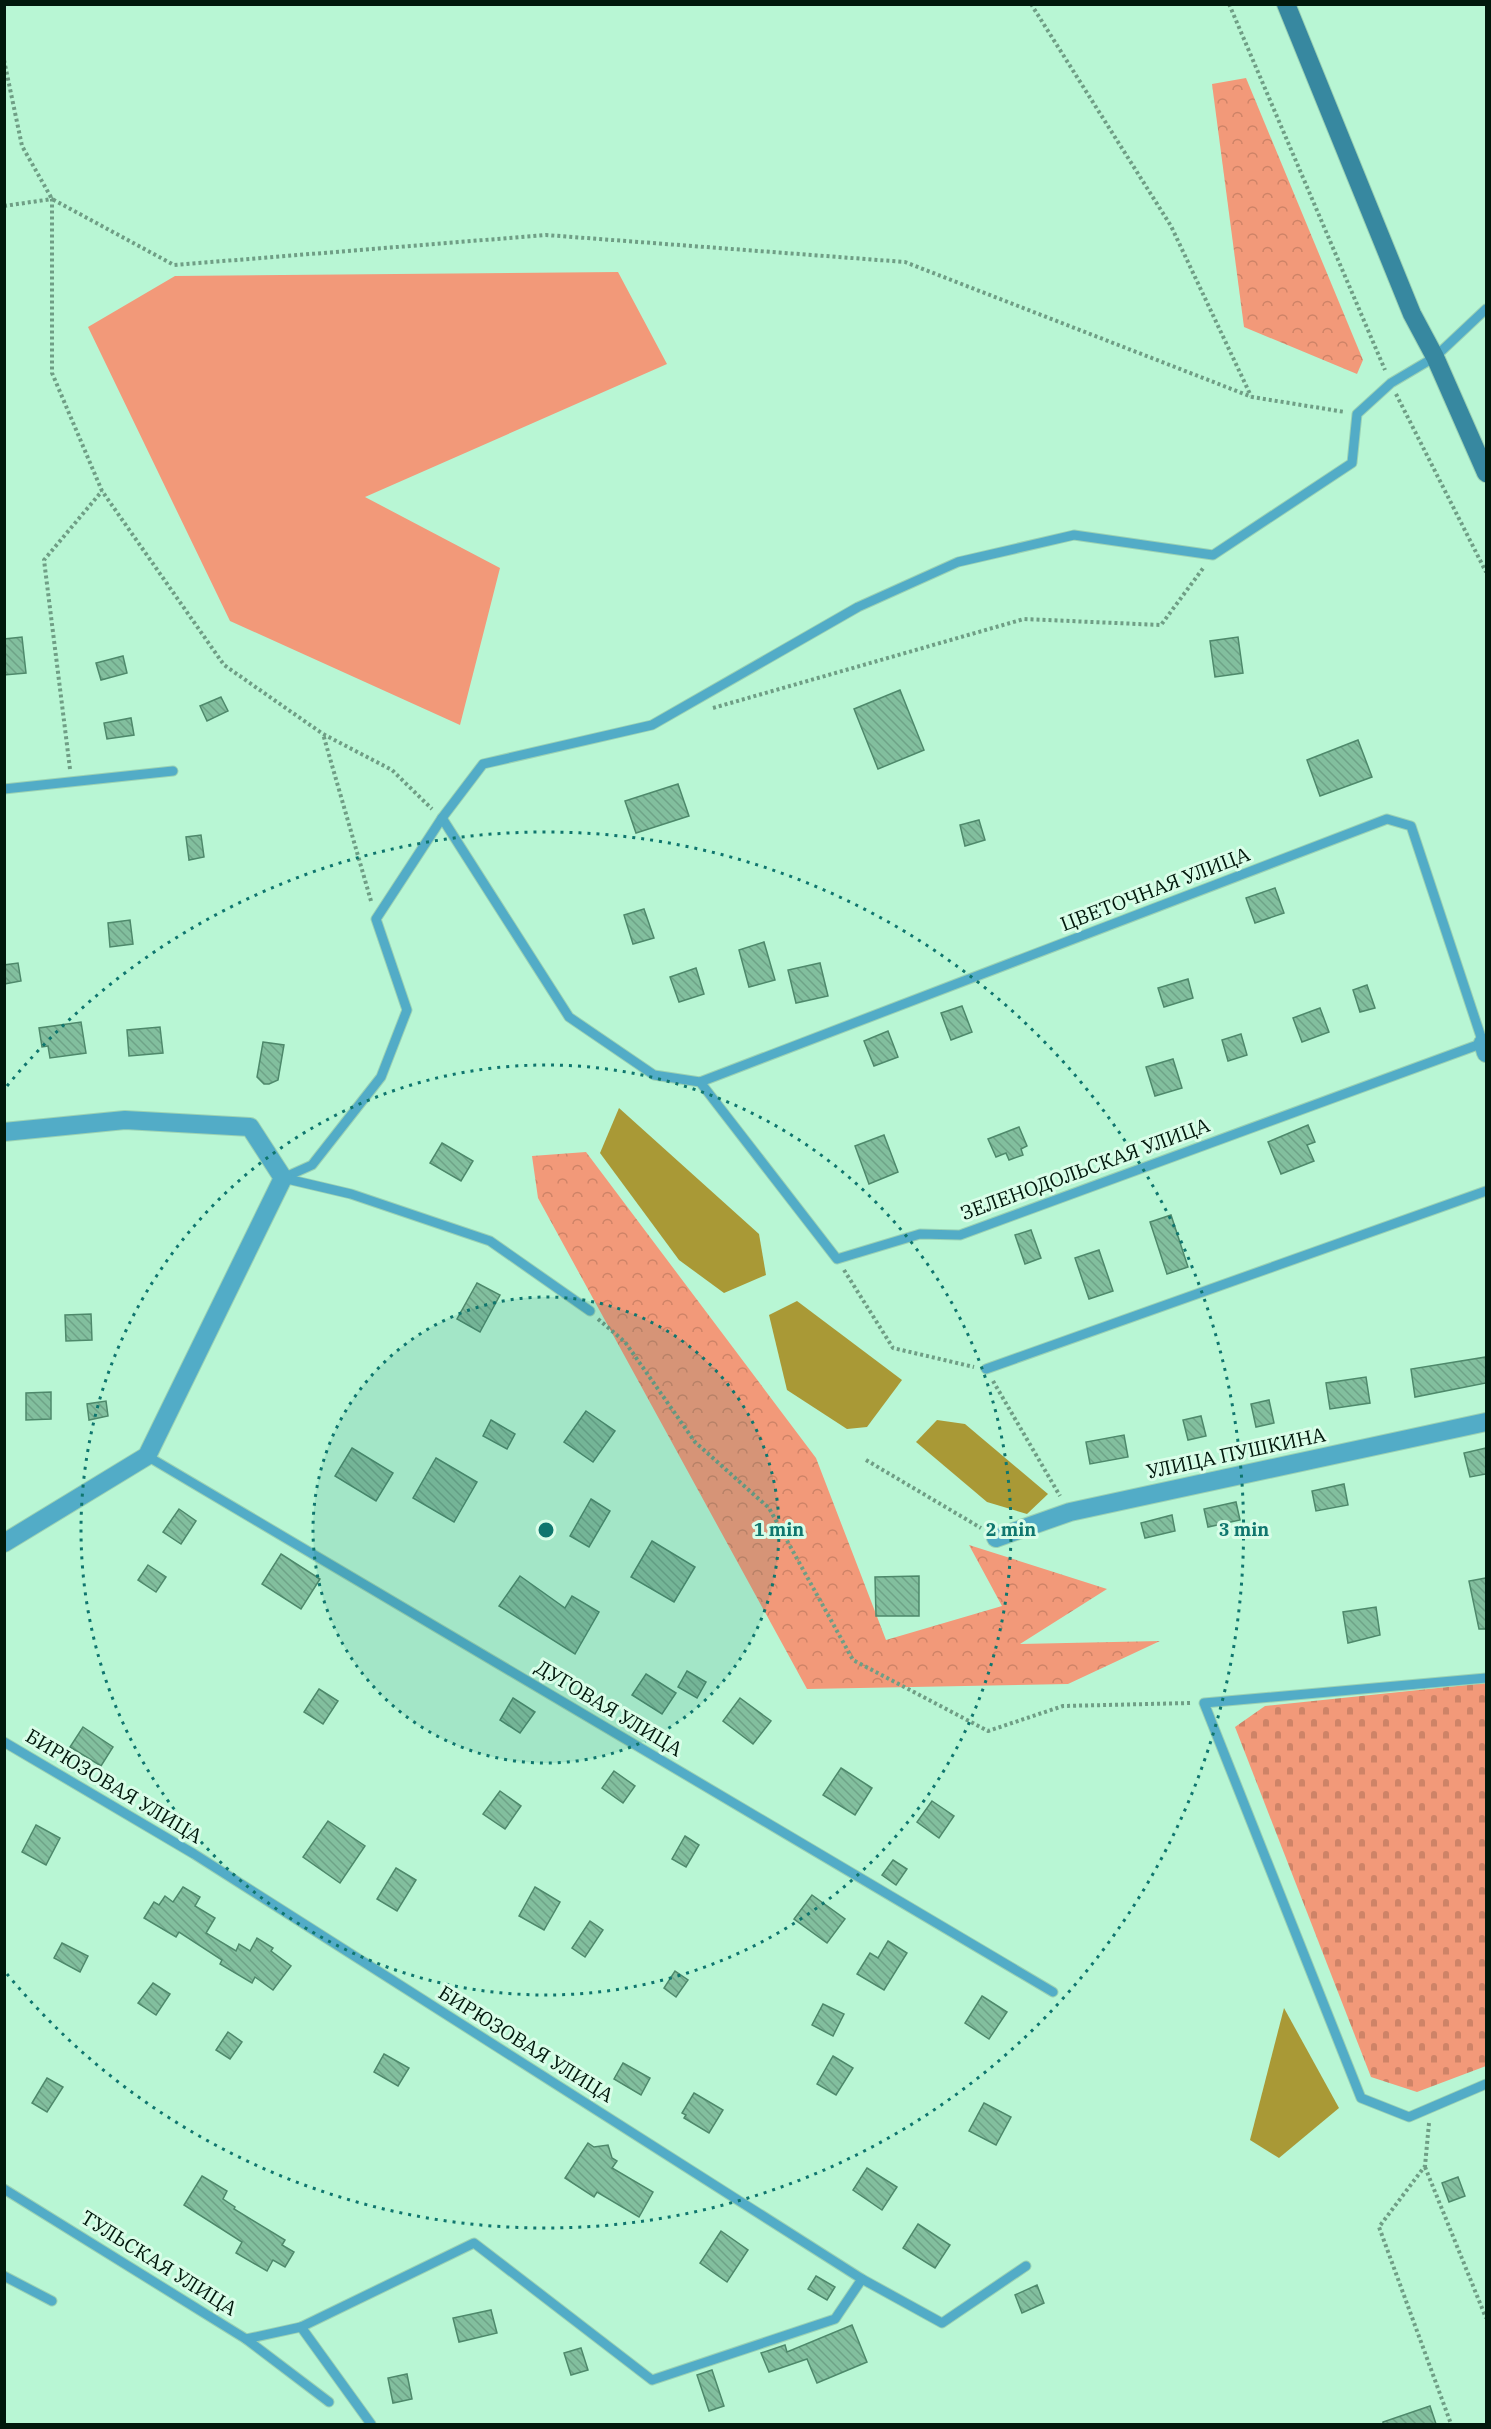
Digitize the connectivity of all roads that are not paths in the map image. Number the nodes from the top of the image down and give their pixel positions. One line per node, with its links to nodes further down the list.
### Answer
1 (1286, 4): 3 (main road)
2 (1486, 309): 3 (lane)
3 (1435, 357): 4 (main road); 7 (lane)
4 (1486, 473)
5 (173, 771): 6 (lane)
6 (4, 789)
7 (442, 818): 9 (lane); 11 (lane)
8 (1484, 1048): 9 (lane, ЗЕЛЕНОДОЛЬСКАЯ УЛИЦА); 9 (lane, ЦВЕТОЧНАЯ УЛИЦА)
9 (700, 1082)
10 (4, 1132): 11 (street)
11 (284, 1178): 13 (lane); 16 (street)
12 (1486, 1191): 14 (lane)
13 (590, 1311)
14 (986, 1370)
15 (1486, 1422): 17 (street, УЛИЦА ПУШКИНА)
16 (147, 1456): 18 (street); 21 (lane, ДУГОВАЯ УЛИЦА)
17 (996, 1538)
18 (4, 1544)
19 (1486, 1678): 22 (lane)
20 (4, 1742): 26 (lane, БИРЮЗОВАЯ УЛИЦА)
21 (1053, 1992)
22 (1486, 2084)
23 (4, 2188): 29 (lane, ТУЛЬСКАЯ УЛИЦА)
24 (1026, 2266): 26 (lane, БИРЮЗОВАЯ УЛИЦА)
25 (4, 2276): 27 (lane)
26 (862, 2279): 28 (lane, ТУЛЬСКАЯ УЛИЦА)
27 (52, 2301)
28 (301, 2326): 29 (lane, ТУЛЬСКАЯ УЛИЦА); 31 (lane)
29 (246, 2339): 30 (lane)
30 (329, 2402)
31 (371, 2424)

